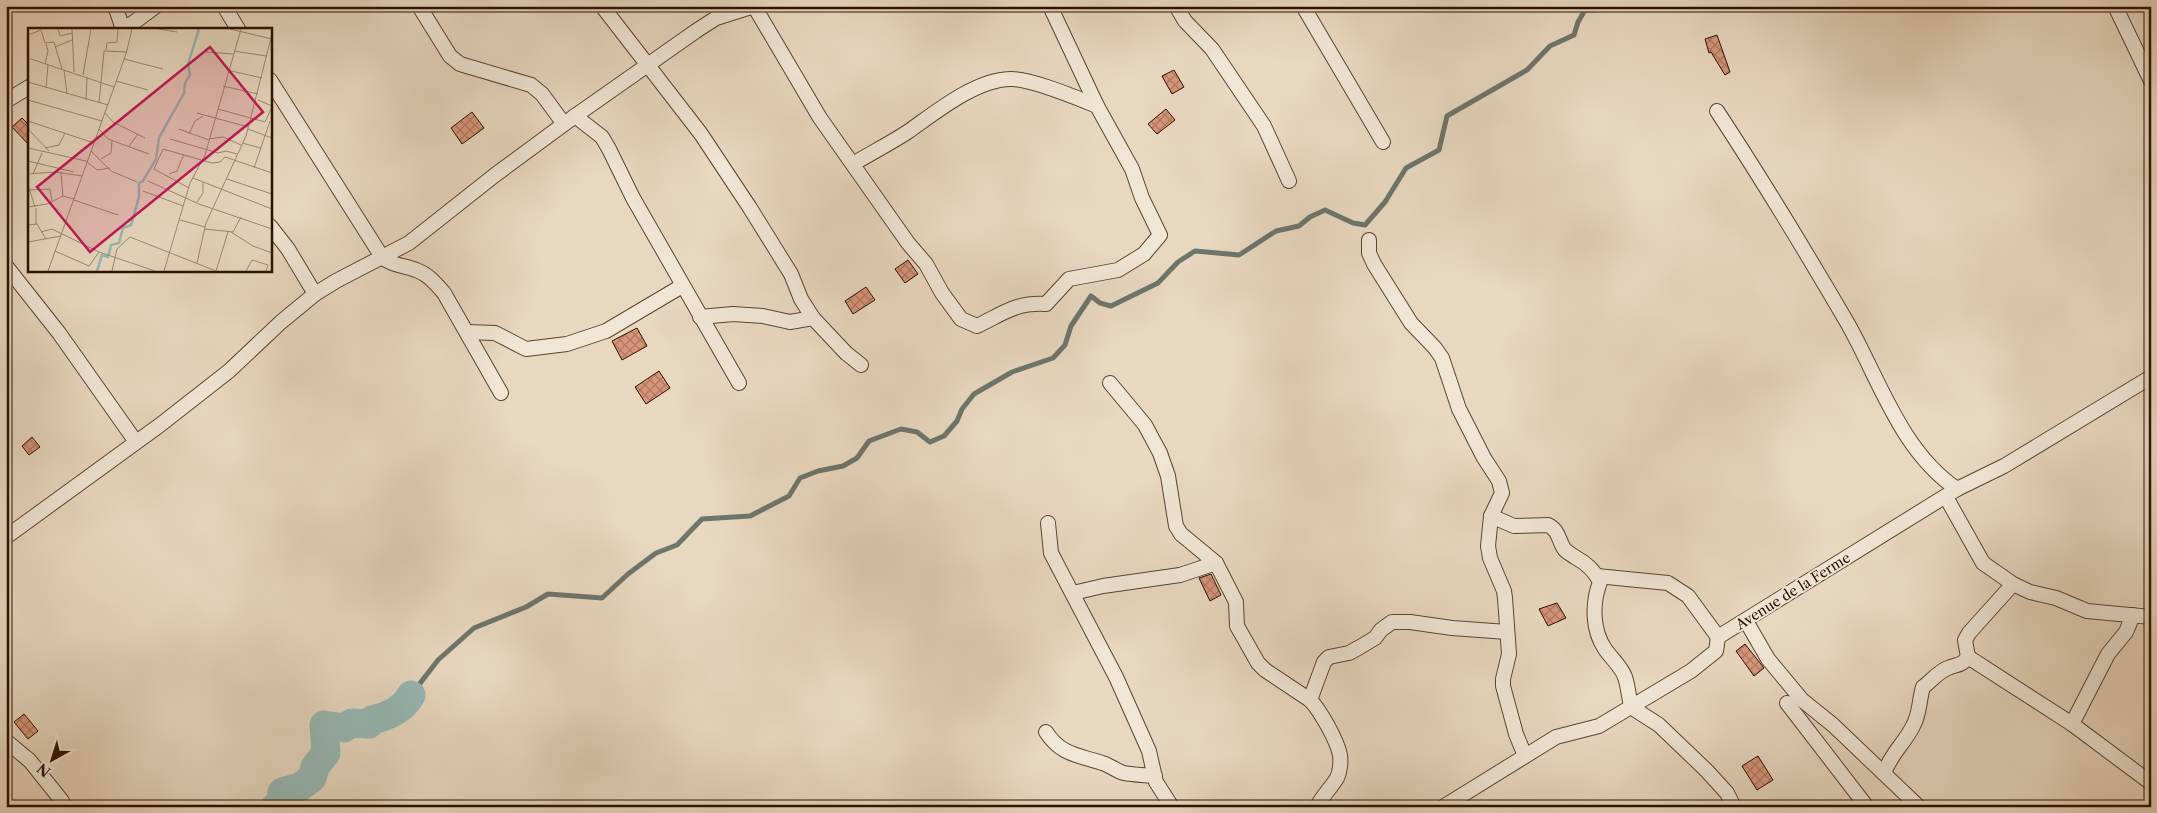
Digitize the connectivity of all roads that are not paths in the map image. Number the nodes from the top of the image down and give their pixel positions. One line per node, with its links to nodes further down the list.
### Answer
1 (116, 6): 11 (street)
2 (156, 6): 12 (street)
3 (224, 6): 13 (street)
4 (419, 6): 21 (street)
5 (602, 6): 14 (street)
6 (754, 6): 14 (street); 23 (street)
7 (1050, 6): 19 (street)
8 (1176, 6): 24 (street)
9 (1303, 6): 22 (street)
10 (2115, 6): 15 (street)
11 (122, 28)
12 (124, 28)
13 (237, 28)
14 (649, 65): 21 (street); 32 (street)
15 (2151, 81)
16 (271, 82): 27 (street)
17 (28, 88): 18 (street)
18 (6, 101)
19 (1097, 106): 23 (street); 23 (street)
20 (1717, 111): 40 (street)
21 (569, 120): 27 (street); 29 (street)
22 (1383, 142)
23 (853, 164)
24 (1289, 181)
25 (271, 227): 30 (street)
26 (1369, 240): 41 (street)
27 (382, 257): 30 (street); 33 (street)
28 (6, 266): 39 (street)
29 (682, 286): 31 (street); 33 (street)
30 (316, 294): 39 (street)
31 (700, 317): 32 (street); 37 (street)
32 (813, 318): 34 (street)
33 (467, 332): 38 (street)
34 (861, 365)
35 (2151, 378): 40 (street, Avenue de la Ferme)
36 (1110, 383): 44 (street)
37 (738, 384)
38 (501, 393)
39 (136, 442): 43 (street)
40 (1951, 493): 46 (street); 50 (street, Avenue de la Ferme)
41 (1491, 516): 45 (street); 51 (street)
42 (1048, 524): 47 (street)
43 (7, 535)
44 (1216, 563): 47 (street); 54 (street)
45 (1597, 576): 52 (street); 56 (street)
46 (2013, 584): 48 (street); 53 (street)
47 (1073, 593): 62 (street)
48 (2133, 615): 49 (street); 57 (street)
49 (2151, 617)
50 (1746, 621): 52 (street, Avenue de la Ferme); 61 (street)
51 (1507, 632): 54 (street); 60 (street)
52 (1718, 637): 56 (street)
53 (1968, 657): 57 (street); 61 (street)
54 (1310, 700): 67 (street)
55 (1787, 704): 70 (street)
56 (1631, 707): 60 (street); 69 (street)
57 (2072, 724): 63 (street)
58 (1046, 732): 62 (street)
59 (6, 741): 64 (street)
60 (1525, 756): 65 (street)
61 (1884, 773): 71 (street)
62 (1155, 776): 66 (street)
63 (2151, 783)
64 (62, 801)
65 (1464, 802): 68 (street)
66 (1172, 807)
67 (1317, 807)
68 (1443, 807)
69 (1734, 807)
70 (1866, 807)
71 (1919, 807)

